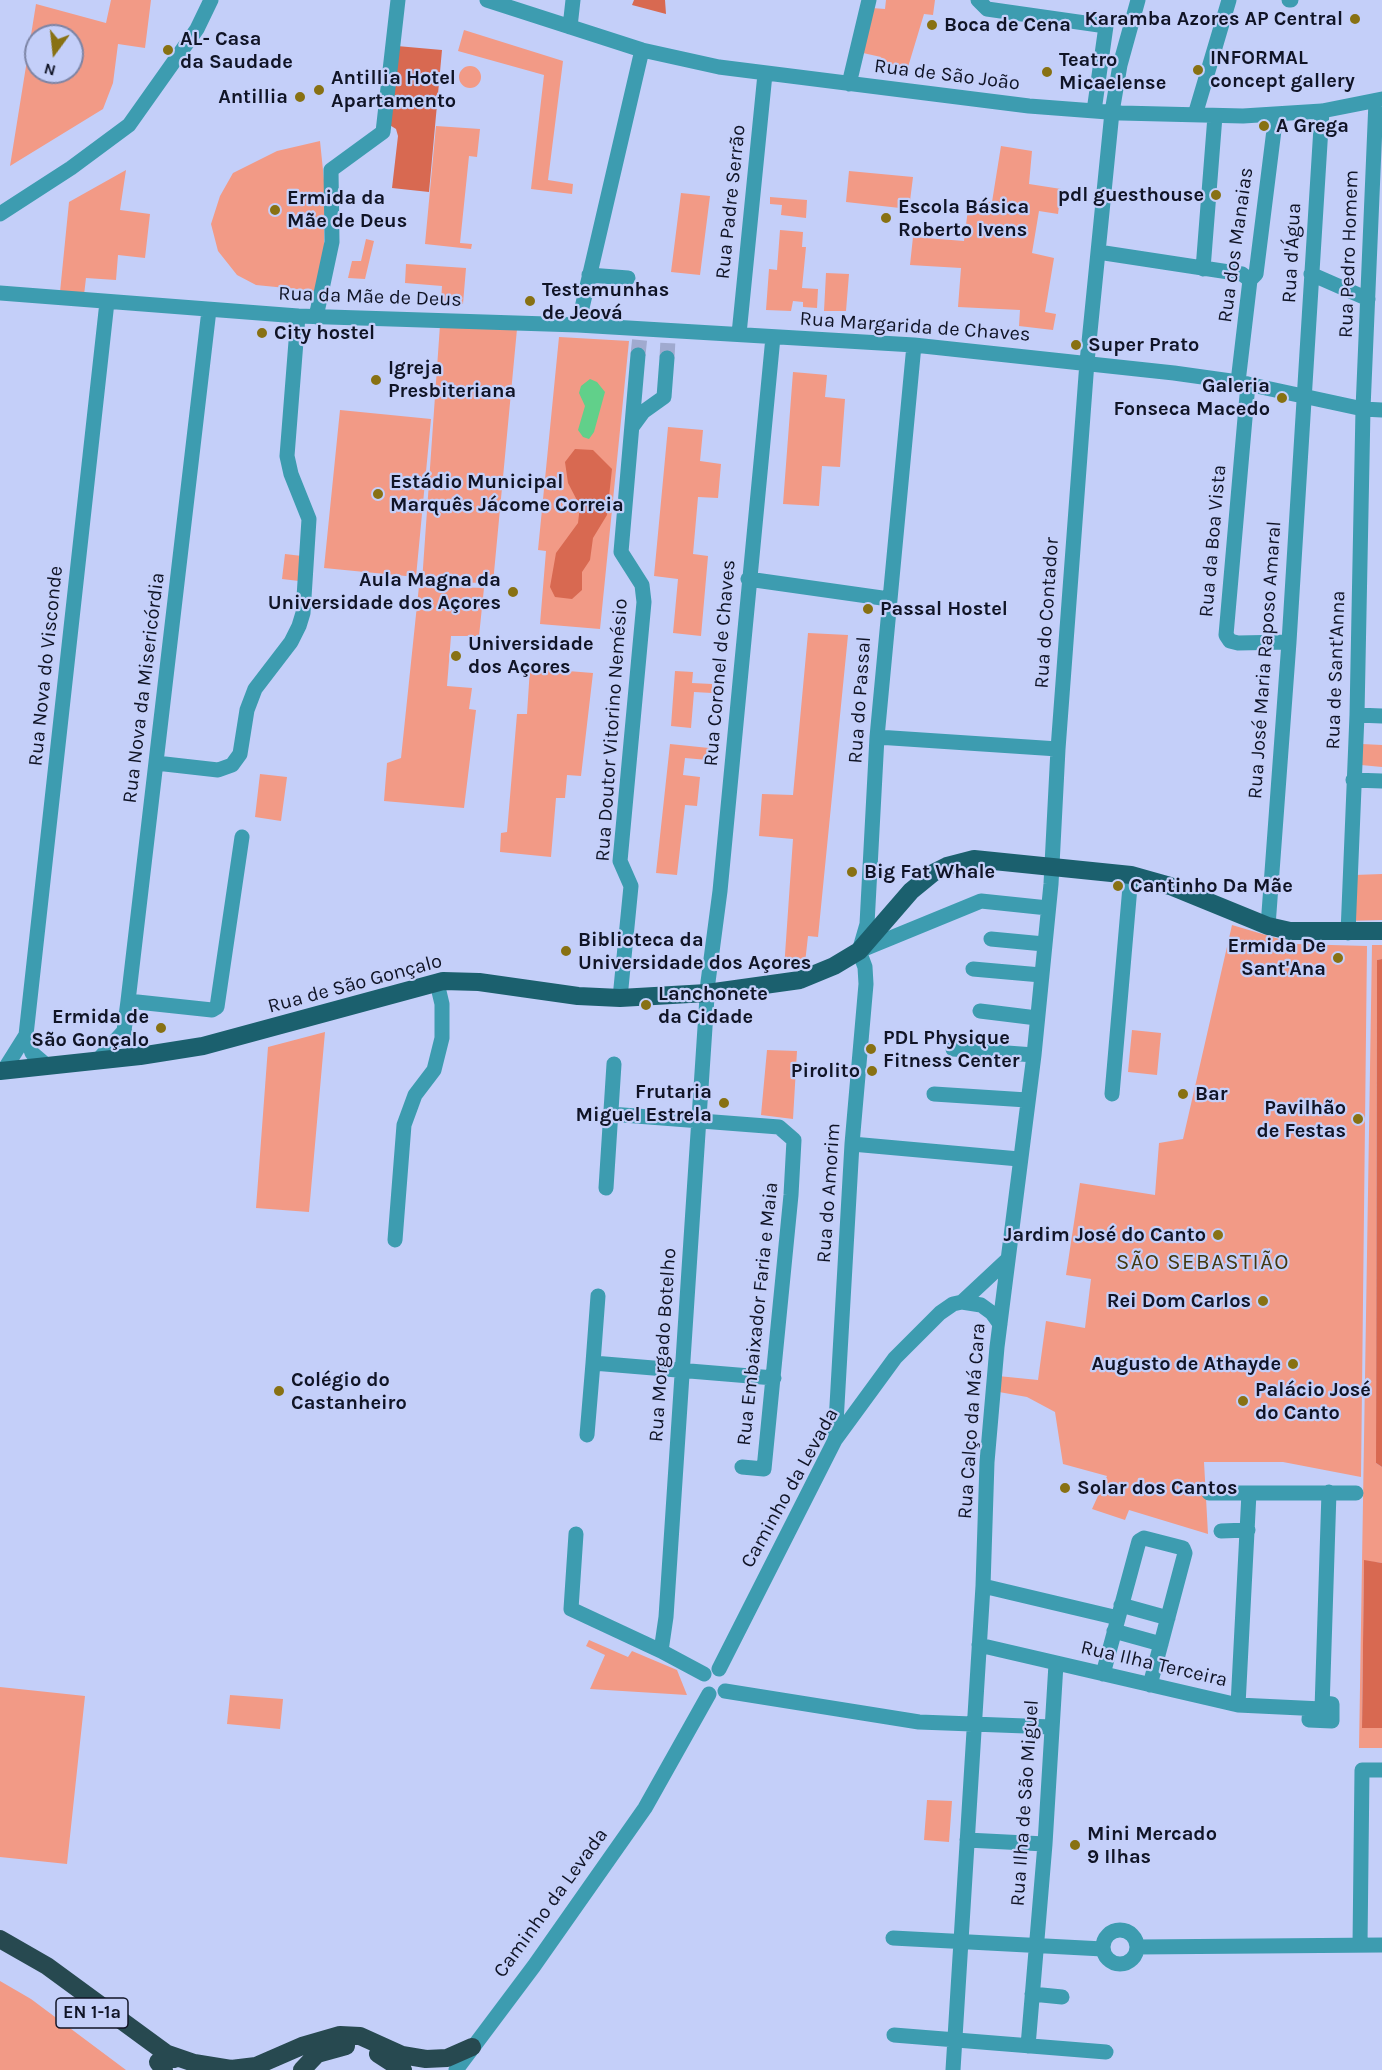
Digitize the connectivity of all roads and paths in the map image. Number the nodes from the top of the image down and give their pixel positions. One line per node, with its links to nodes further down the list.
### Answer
1 (211, 0): 21 (street)
2 (398, 0): 33 (street)
3 (487, 0): 8 (street, Rua de São João)
4 (573, 0): 10 (street)
5 (869, 0): 13 (street)
6 (1138, 0): 17 (street, Rua do Contador)
7 (1229, 0): 19 (street)
8 (518, 4): 10 (street, Rua de São João)
9 (983, 5): 15 (street)
10 (570, 27): 11 (street, Rua de São João)
11 (642, 50): 12 (street, Rua de São João); 24 (street)
12 (765, 74): 13 (street, Rua de São João); 35 (street, Rua Padre Serrão)
13 (849, 84): 15 (street, Rua de São João)
14 (1379, 100): 16 (street, Rua de São João); 29 (street, Rua Pedro Homem)
15 (1095, 111): 17 (street, Rua de São João)
16 (1322, 111): 18 (street, Rua de São João); 25 (street, Rua d'Água)
17 (1112, 112): 19 (street, Rua de São João); 22 (street, Rua do Contador)
18 (1276, 114): 20 (street, Rua de São João); 27 (street, Rua dos Manaias)
19 (1195, 115): 20 (street, Rua de São João)
20 (1215, 116): 23 (street)
21 (0, 214)
22 (1098, 252): 23 (street); 42 (street, Rua do Contador)
23 (1203, 269): 27 (street)
24 (589, 274): 26 (street); 34 (street)
25 (1311, 274): 29 (street); 44 (street, Rua d'Água)
26 (628, 278)
27 (1250, 280): 43 (street, Rua dos Manaias)
28 (0, 293): 30 (street, Rua da Mãe de Deus)
29 (1368, 300): 36 (street, Rua Pedro Homem)
30 (107, 302): 31 (street, Rua da Mãe de Deus); 78 (street, Rua Nova do Visconde)
31 (208, 310): 32 (street, Rua da Mãe de Deus); 55 (street, Rua Nova da Misericórdia)
32 (298, 316): 33 (street, Rua da Mãe de Deus); 55 (street)
33 (316, 317): 34 (street, Rua da Mãe de Deus)
34 (578, 325): 35 (street, Rua da Mãe de Deus)
35 (739, 334): 37 (street, Rua Margarida de Chaves)
36 (1366, 335): 38 (street); 45 (street, Rua Pedro Homem)
37 (773, 337): 39 (street, Rua Margarida de Chaves); 48 (street, Rua Coronel de Chaves)
38 (1382, 337)
39 (914, 345): 42 (street, Rua Margarida de Chaves); 49 (street, Rua do Passal)
40 (638, 356): 47 (street, Rua Doutor Vitorino Nemésio)
41 (667, 358): 47 (street)
42 (1087, 362): 43 (street, Rua Margarida de Chaves); 54 (street, Rua do Contador)
43 (1243, 383): 44 (street, Rua Margarida de Chaves); 50 (street, Rua da Boa Vista)
44 (1304, 397): 45 (street, Rua Margarida de Chaves); 50 (street, Rua José Maria Raposo Amaral)
45 (1363, 409): 46 (street, Rua Margarida de Chaves); 51 (street, Rua de Sant'Anna)
46 (1382, 410)
47 (630, 432): 73 (street, Rua Doutor Vitorino Nemésio)
48 (748, 579): 49 (street); 72 (street, Rua Coronel de Chaves)
49 (889, 599): 53 (street, Rua do Passal)
50 (1289, 642): 62 (street, Rua José Maria Raposo Amaral)
51 (1357, 715): 52 (street); 56 (street, Rua de Sant'Anna)
52 (1382, 716)
53 (877, 736): 54 (street); 68 (street, Rua do Passal)
54 (1058, 749): 59 (street, Rua do Contador)
55 (156, 763): 74 (street, Rua Nova da Misericórdia)
56 (1353, 780): 57 (street); 65 (street, Rua de Sant'Anna)
57 (1382, 781)
58 (242, 837): 74 (street)
59 (1052, 867): 60 (main road, Rua de São Gonçalo); 61 (street, Rua do Contador); 63 (main road, Rua de São Gonçalo)
60 (1131, 875): 62 (main road, Rua de São Gonçalo); 87 (street)
61 (1048, 908): 63 (street, Rua de São Gonçalo); 67 (street, Rua do Contador)
62 (1268, 926): 65 (main road, Rua de São Gonçalo)
63 (891, 928): 68 (main road, Rua de São Gonçalo)
64 (1382, 932): 65 (main road, Rua de São Gonçalo)
65 (1348, 933)
66 (991, 939): 67 (street)
67 (1044, 944): 70 (street, Rua do Contador)
68 (859, 951): 72 (main road, Rua de São Gonçalo); 91 (street, Rua do Amorim)
69 (973, 969): 70 (street)
70 (1041, 975): 76 (street, Rua do Contador)
71 (437, 983): 73 (main road, Rua de São Gonçalo); 81 (main road, Rua de São Gonçalo); 94 (street)
72 (707, 993): 73 (main road, Rua de São Gonçalo); 90 (street, Rua Morgado Botelho)
73 (620, 998)
74 (128, 1001): 77 (street, Rua Nova da Misericórdia)
75 (980, 1011): 76 (street)
76 (1037, 1018): 80 (street, Rua do Contador)
77 (124, 1030): 81 (street); 82 (street)
78 (26, 1035): 84 (street); 85 (street, Rua Nova do Visconde)
79 (952, 1049): 80 (street)
80 (1034, 1055): 88 (street, Rua Calço da Má Cara)
81 (140, 1056): 82 (main road, Rua de São Gonçalo)
82 (98, 1060): 84 (main road, Rua de São Gonçalo)
83 (614, 1064): 89 (street)
84 (46, 1065): 85 (main road, Rua de São Gonçalo)
85 (2, 1071)
86 (934, 1094): 88 (street)
87 (1112, 1094)
88 (1027, 1100): 92 (street, Rua Calço da Má Cara)
89 (610, 1114): 90 (street); 93 (street)
90 (699, 1122): 100 (street, Rua Morgado Botelho); 101 (street, Rua Embaixador Faria e Maia)
91 (852, 1144): 92 (street); 103 (street, Rua do Amorim)
92 (1019, 1159): 95 (street, Rua Calço da Má Cara)
93 (606, 1188)
94 (395, 1240)
95 (1007, 1260): 97 (street, Caminho da Levada); 98 (street, Rua Calço da Má Cara)
96 (598, 1296): 99 (street)
97 (962, 1302): 98 (street); 103 (street, Caminho da Levada)
98 (1000, 1324): 112 (street, Rua Calço da Má Cara)
99 (593, 1363): 100 (street); 102 (street)
100 (683, 1371): 101 (street); 117 (street, Rua Morgado Botelho)
101 (774, 1378): 104 (street, Rua Embaixador Faria e Maia)
102 (587, 1435)
103 (835, 1440): 119 (street, Caminho da Levada)
104 (742, 1467)
105 (1329, 1492): 107 (street); 108 (street); 125 (street, Rua Ilha Terceira)
106 (1209, 1493): 107 (street)
107 (1249, 1493): 109 (street)
108 (1356, 1493)
109 (1248, 1530): 110 (street); 125 (street)
110 (1221, 1532)
111 (576, 1534): 117 (street)
112 (983, 1586): 113 (street); 116 (street, Rua Calço da Má Cara)
113 (1118, 1618): 114 (street); 114 (street); 115 (street); 121 (street)
114 (1168, 1618): 115 (street)
115 (1161, 1644): 122 (street)
116 (979, 1645): 118 (street, Rua Ilha Terceira); 126 (street, Rua Calço da Má Cara)
117 (661, 1651): 120 (street)
118 (1056, 1664): 121 (street, Rua Ilha Terceira); 127 (street, Rua Ilha de São Miguel)
119 (719, 1669): 120 (street); 123 (street)
120 (704, 1674): 124 (street)
121 (1103, 1674): 122 (street, Rua Ilha Terceira)
122 (1150, 1685): 125 (street, Rua Ilha Terceira)
123 (725, 1691): 124 (street); 126 (street)
124 (709, 1694): 145 (street, Caminho da Levada)
125 (1238, 1705)
126 (973, 1724): 127 (street); 129 (street, Rua Calço da Má Cara)
127 (1052, 1727): 130 (street, Rua Ilha de São Miguel)
128 (1382, 1770): 135 (street)
129 (967, 1840): 130 (street); 133 (street, Rua Calço da Má Cara)
130 (1045, 1844): 134 (street, Rua Ilha de São Miguel)
131 (893, 1938): 133 (street)
132 (0, 1939): 148 (highway, EN 1-1ª)
133 (961, 1941): 134 (street); 143 (street, Rua Calço da Má Cara)
134 (1036, 1945): 138 (street); 140 (street, Rua Ilha de São Miguel)
135 (1360, 1945): 136 (street); 137 (street)
136 (1382, 1945)
137 (1137, 1947): 138 (street); 138 (street)
138 (1103, 1949)
139 (0, 1953): 148 (highway, EN 1-1ª)
140 (1032, 1994): 141 (street); 144 (street, Rua Ilha de São Miguel)
141 (1062, 1997)
142 (894, 2035): 143 (street)
143 (954, 2040): 144 (street); 153 (street, Rua Calço da Má Cara)
144 (1028, 2046): 146 (street)
145 (472, 2048): 147 (highway); 152 (street, Caminho da Levada)
146 (1106, 2052)
147 (396, 2063): 148 (highway); 150 (highway); 151 (highway)
148 (164, 2064): 149 (highway, EN 1-1ª)
149 (187, 2070)
150 (302, 2070)
151 (424, 2070)
152 (456, 2070)
153 (953, 2070)

